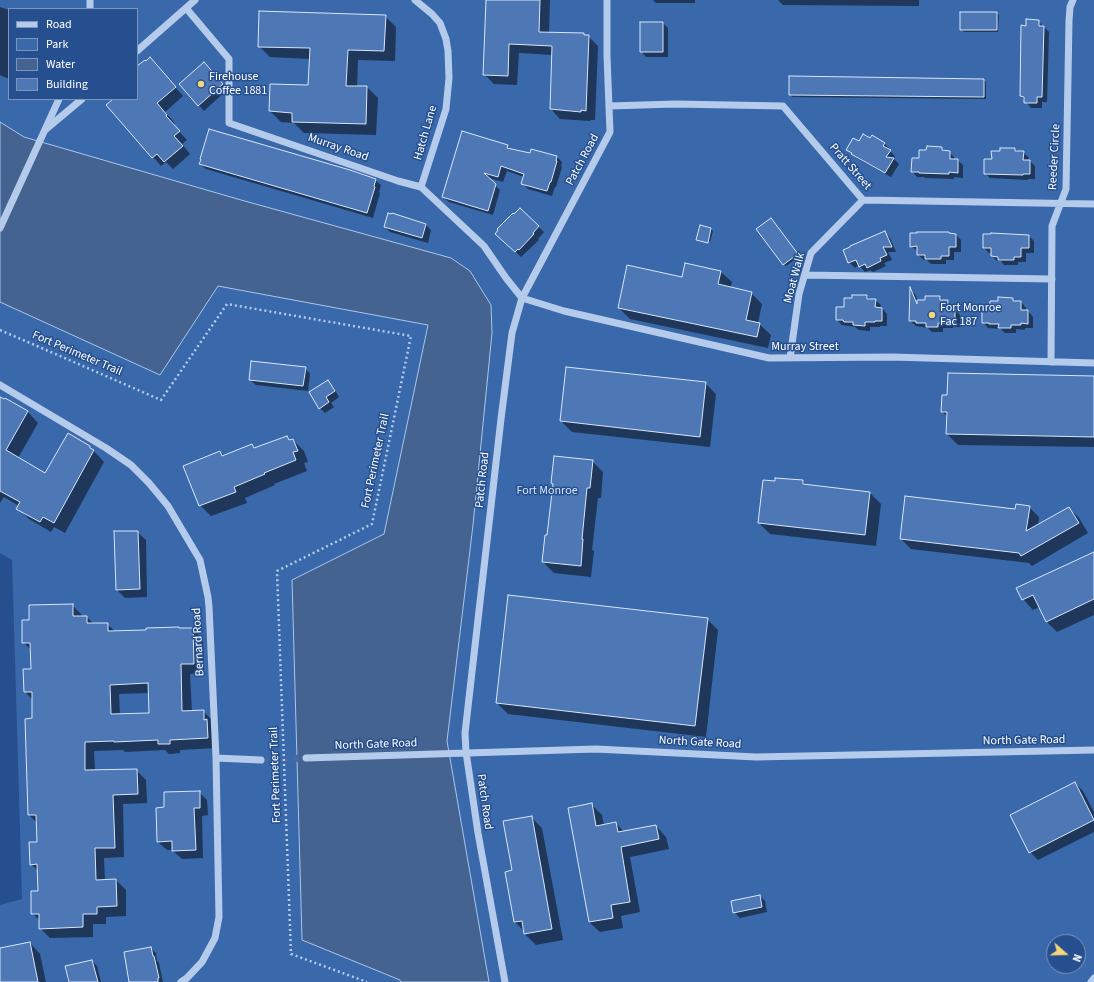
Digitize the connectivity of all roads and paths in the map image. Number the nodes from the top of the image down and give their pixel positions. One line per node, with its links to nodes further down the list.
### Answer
1 (195, 0): 5 (street)
2 (415, 0): 11 (street, Hatch Lane)
3 (607, 0): 9 (street, Patch Road)
4 (1073, 0): 13 (street, Reeder Circle)
5 (186, 8): 6 (street); 11 (street, Murray Road)
6 (138, 50)
7 (59, 100): 10 (street)
8 (81, 100): 10 (street)
9 (609, 106): 12 (street, Pratt Street); 18 (street, Patch Road)
10 (43, 132): 15 (street)
11 (421, 187): 18 (street, Murray Road)
12 (863, 200): 13 (street, Pratt Street); 16 (street, Moat Walk)
13 (1061, 204): 14 (street, Pratt Street); 17 (street, Reeder Circle)
14 (1094, 204)
15 (0, 228)
16 (805, 275): 17 (street); 20 (street, Moat Walk)
17 (1052, 279): 21 (street, Reeder Circle)
18 (522, 298): 20 (street, Murray Street); 25 (street, Patch Road)
19 (0, 330): 31 (path, Fort Perimeter Trail)
20 (790, 358): 21 (street, Murray Street)
21 (1051, 362): 22 (street, Murray Street)
22 (1094, 363)
23 (0, 385): 26 (street, Bernard Road)
24 (1094, 750): 25 (street, North Gate Road)
25 (466, 752): 27 (street, North Gate Road); 32 (street, Patch Road)
26 (216, 758): 28 (street); 30 (street, Bernard Road)
27 (306, 758)
28 (261, 760)
29 (1094, 978): 33 (street)
30 (181, 982)
31 (367, 982)
32 (505, 982)
33 (1091, 982)

